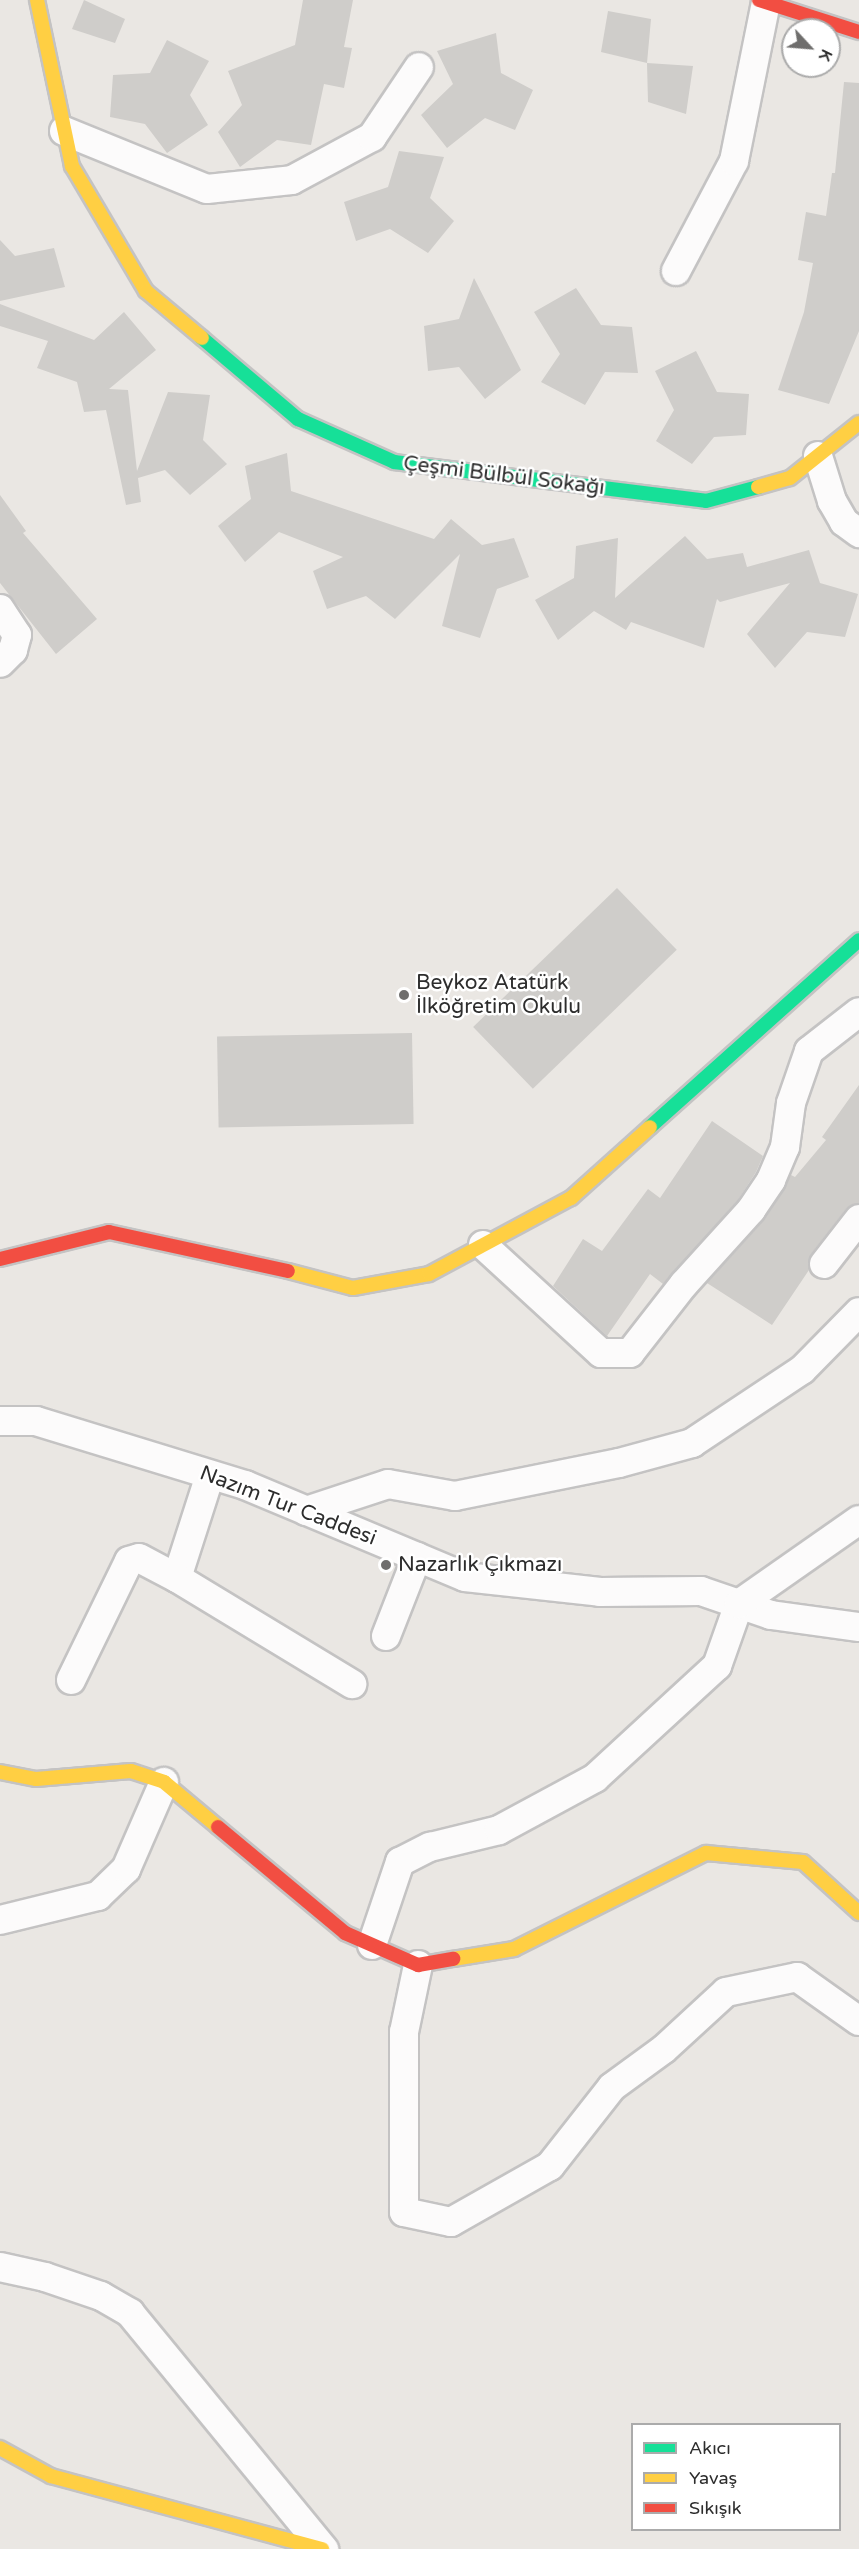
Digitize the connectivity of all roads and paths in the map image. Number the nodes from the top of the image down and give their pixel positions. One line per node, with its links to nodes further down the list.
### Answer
1 (37, 0): 5 (street, Çeşmi Bülbül Sokağı)
2 (763, 2): 3 (street); 6 (street)
3 (859, 32)
4 (419, 67): 5 (street)
5 (64, 131): 8 (street, Çeşmi Bülbül Sokağı)
6 (676, 271)
7 (859, 423): 8 (street, Çeşmi Bülbül Sokağı)
8 (818, 456): 9 (street)
9 (859, 532)
10 (0, 609): 11 (street)
11 (0, 663)
12 (859, 940): 15 (street)
13 (859, 1012): 15 (street)
14 (859, 1219): 17 (street)
15 (483, 1245): 16 (street)
16 (0, 1259)
17 (824, 1264)
18 (859, 1312): 21 (street)
19 (0, 1421): 20 (street, Nazım Tur Caddesi)
20 (210, 1475): 21 (street, Nazım Tur Caddesi); 24 (street)
21 (306, 1510): 23 (street, Nazım Tur Caddesi)
22 (859, 1520): 25 (street)
23 (417, 1557): 25 (street, Nazım Tur Caddesi); 27 (street)
24 (177, 1578): 28 (street); 29 (street)
25 (739, 1604): 26 (street, Nazım Tur Caddesi); 34 (street)
26 (859, 1627)
27 (386, 1636)
28 (71, 1680)
29 (352, 1684)
30 (0, 1772): 31 (street)
31 (164, 1782): 33 (street); 34 (street)
32 (859, 1913): 35 (street)
33 (0, 1920)
34 (372, 1945): 35 (street)
35 (418, 1965): 36 (street)
36 (859, 2021)
37 (0, 2267): 39 (street)
38 (0, 2448): 39 (street)
39 (323, 2549)

